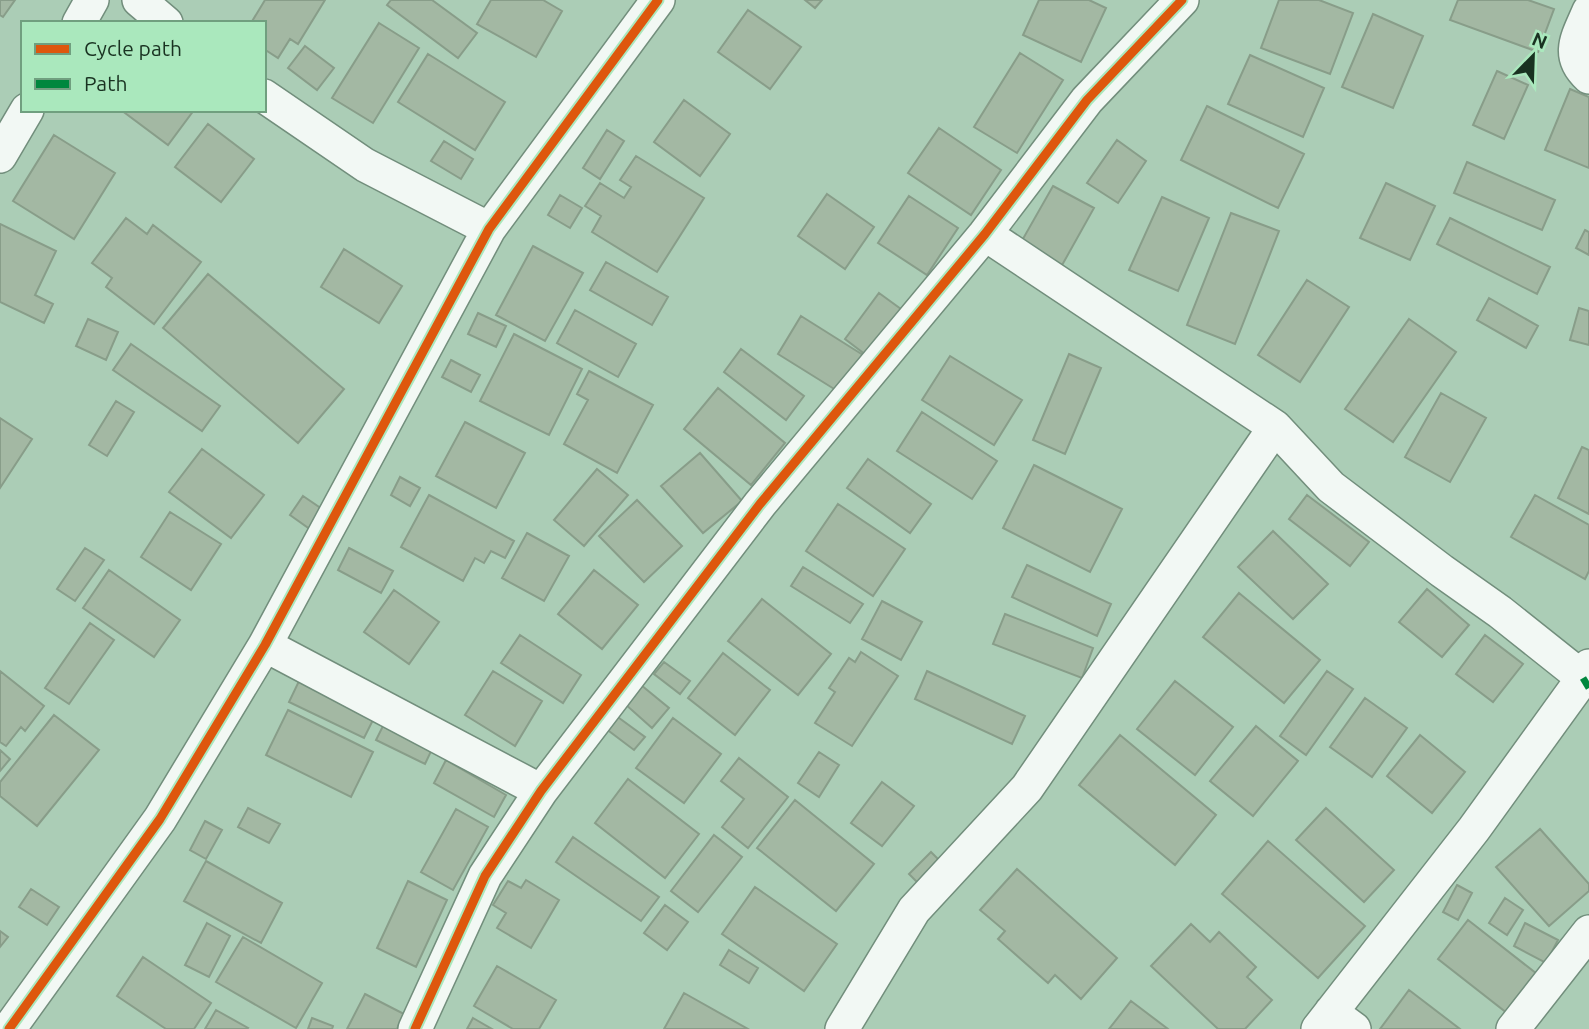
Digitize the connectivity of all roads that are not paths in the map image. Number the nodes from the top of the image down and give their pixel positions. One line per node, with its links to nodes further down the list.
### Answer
1 (92, 0): 6 (street)
2 (139, 0): 7 (street)
3 (658, 0): 12 (street)
4 (1182, 0): 13 (street)
5 (1589, 11): 8 (street)
6 (80, 21)
7 (164, 21)
8 (1589, 77)
9 (266, 97): 12 (street)
10 (26, 112): 11 (street)
11 (0, 156)
12 (489, 229): 15 (street)
13 (985, 234): 14 (street); 17 (street)
14 (1275, 427): 16 (street); 22 (street)
15 (265, 645): 17 (street); 20 (street)
16 (1586, 672): 19 (street)
17 (541, 791): 21 (street)
18 (1589, 932): 23 (street)
19 (1334, 1023)
20 (9, 1029)
21 (415, 1029)
22 (842, 1029)
23 (1513, 1029)

